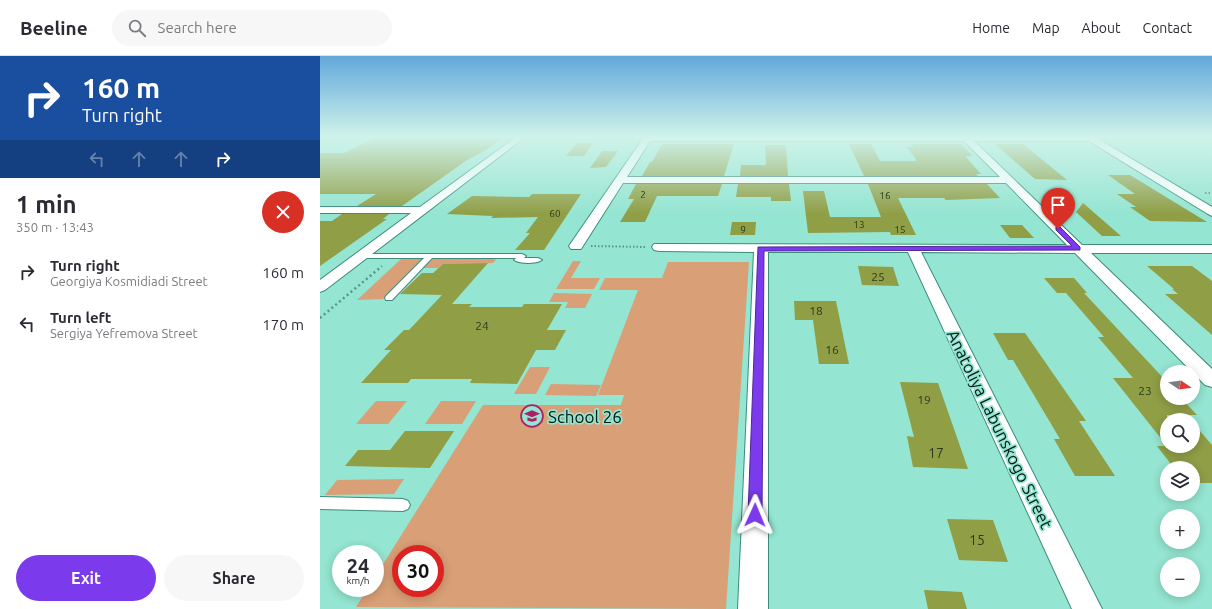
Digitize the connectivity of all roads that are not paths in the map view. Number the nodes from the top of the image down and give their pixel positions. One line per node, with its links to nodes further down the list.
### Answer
1 (486, 163): 8 (street)
2 (631, 163): 5 (street)
3 (991, 163): 6 (street)
4 (1132, 163): 9 (street)
5 (620, 180): 6 (street); 10 (street)
6 (1009, 180): 13 (street)
7 (320, 210): 8 (street)
8 (422, 210): 16 (street)
9 (1212, 212)
10 (576, 246)
11 (659, 247): 12 (street)
12 (761, 248): 14 (street); 24 (street)
13 (1078, 248): 14 (street); 15 (street); 21 (street)
14 (913, 249): 25 (street, Anatoliya Labunskogo Street)
15 (1212, 249)
16 (362, 256): 17 (lane); 19 (street)
17 (430, 256): 18 (lane); 20 (lane)
18 (538, 260)
19 (320, 287)
20 (389, 298)
21 (1212, 380)
22 (320, 503): 23 (lane)
23 (403, 505)
24 (753, 609)
25 (1087, 609)

